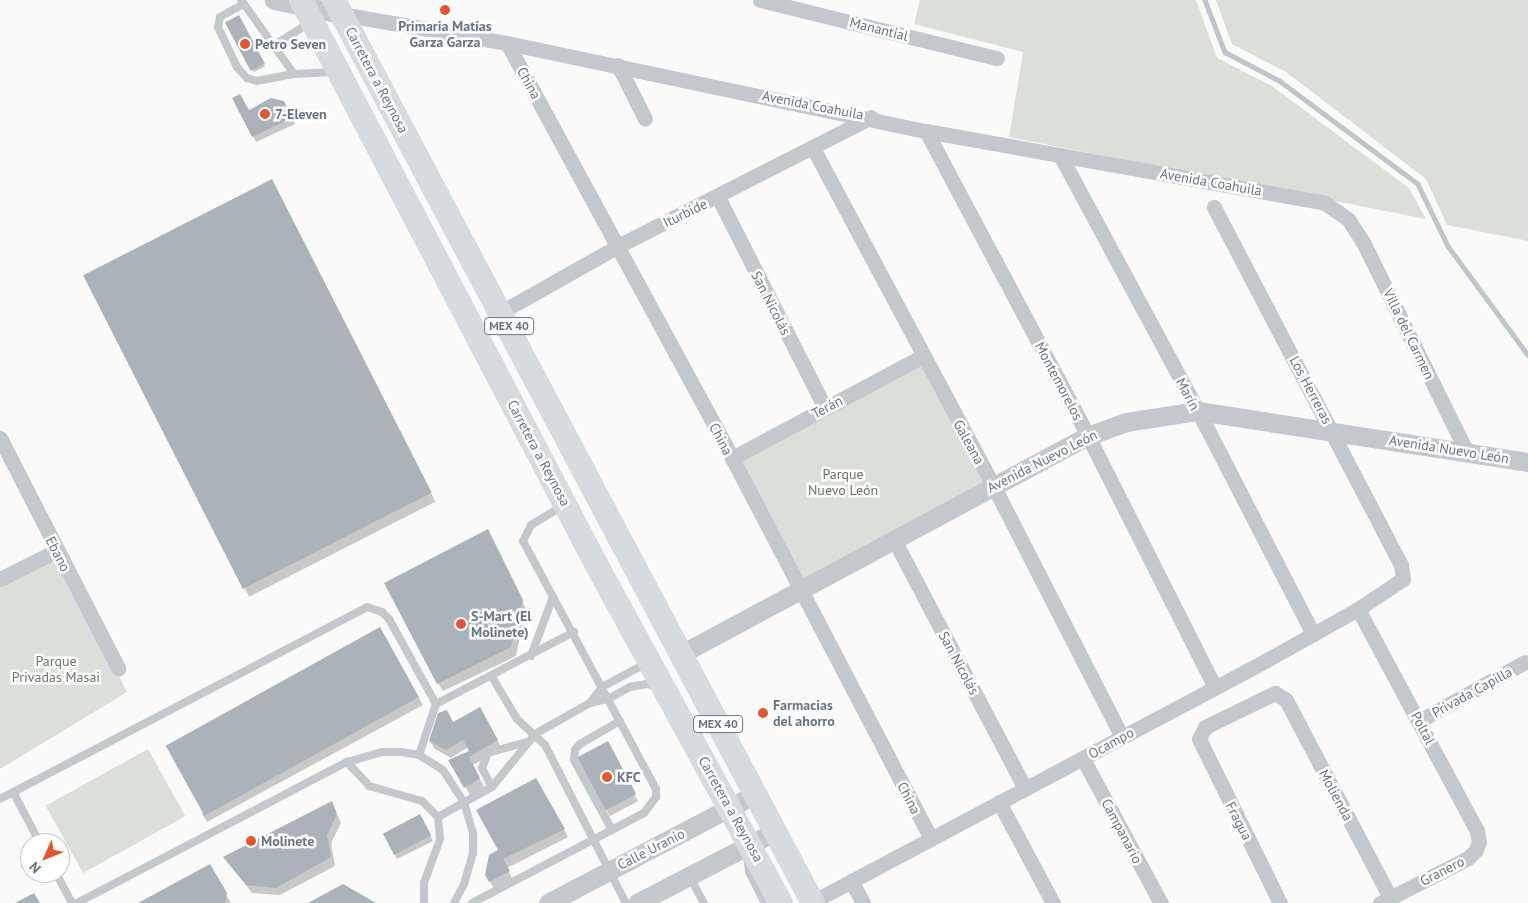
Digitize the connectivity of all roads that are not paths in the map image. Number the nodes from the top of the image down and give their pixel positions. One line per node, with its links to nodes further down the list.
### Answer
1 (274, 0): 6 (street, Avenida Coahuila)
2 (760, 0): 4 (street, Manantial)
3 (242, 2): 8 (lane); 12 (lane)
4 (790, 3): 9 (street, Manantial)
5 (337, 7): 6 (street, Avenida Coahuila); 7 (street, Avenida Coahuila); 22 (main road, Carretera a Reynosa / MEX 40)
6 (306, 9): 8 (lane); 11 (main road, Carretera a Reynosa / MEX 40)
7 (507, 43): 10 (street, Avenida Coahuila); 21 (street, China)
8 (273, 46): 12 (lane)
9 (997, 58)
10 (618, 65): 13 (street, Avenida Coahuila); 14 (street)
11 (339, 72): 12 (lane); 33 (main road, Carretera a Reynosa / MEX 40)
12 (294, 74)
13 (871, 116): 15 (street, Avenida Coahuila); 16 (street, Iturbide)
14 (645, 119)
15 (926, 131): 17 (street, Avenida Coahuila); 27 (street, Montemorelos)
16 (813, 148): 18 (street, Iturbide); 23 (street, Galeana)
17 (1060, 156): 20 (street, Avenida Coahuila); 25 (street, Marín)
18 (718, 197): 21 (street, Iturbide); 24 (street, San Nicolás)
19 (1214, 207): 26 (street, Los Herreras)
20 (1348, 219): 29 (street, Villa del Carmen)
21 (618, 246): 22 (street, Iturbide); 30 (street, China)
22 (501, 312): 44 (main road, Carretera a Reynosa / MEX 40)
23 (922, 356): 24 (street, Terán); 32 (street, Galeana)
24 (825, 408): 30 (street, Terán)
25 (1198, 411): 26 (street, Avenida Nuevo León); 27 (street, Avenida Nuevo León); 43 (street, Marín)
26 (1332, 430): 29 (street, Avenida Nuevo León); 37 (street, Los Herreras)
27 (1088, 436): 32 (street, Avenida Nuevo León); 52 (street, Montemorelos)
28 (0, 438): 35 (street, Ebano)
29 (1467, 452): 31 (street, Avenida Nuevo León)
30 (732, 458): 39 (street, China)
31 (1528, 462)
32 (993, 485): 34 (street, Avenida Nuevo León); 59 (street, Galeana)
33 (566, 505): 36 (main road, Carretera a Reynosa / MEX 40); 40 (lane)
34 (893, 538): 39 (street, Avenida Nuevo León); 67 (street, San Nicolás)
35 (56, 551): 38 (street); 48 (street, Ebano)
36 (595, 562): 44 (main road); 46 (main road, Carretera a Reynosa / MEX 40)
37 (1404, 576): 41 (street, Ocampo)
38 (0, 579)
39 (800, 590): 44 (street, Avenida Nuevo León); 78 (street, China)
40 (553, 597): 42 (lane); 45 (lane)
41 (1358, 609): 43 (street, Ocampo); 57 (street, Poltal)
42 (574, 632): 45 (lane); 50 (lane)
43 (1313, 634): 52 (street, Ocampo)
44 (681, 654): 62 (main road); 69 (main road, Carretera a Reynosa / MEX 40)
45 (530, 656): 49 (lane)
46 (649, 662): 50 (lane); 51 (main road, Carretera a Reynosa / MEX 40)
47 (1526, 662): 57 (street, Privada Capilla)
48 (118, 668)
49 (492, 677): 55 (lane); 58 (lane)
50 (602, 687): 53 (lane); 54 (lane)
51 (662, 687): 53 (lane); 62 (main road, Carretera a Reynosa / MEX 40)
52 (1215, 687): 59 (street, Ocampo)
53 (608, 699): 54 (lane); 56 (lane)
54 (590, 703): 58 (lane)
55 (436, 704): 63 (lane); 68 (lane)
56 (620, 721): 75 (lane); 75 (lane)
57 (1419, 721): 81 (street, Poltal)
58 (535, 734): 61 (lane); 79 (lane)
59 (1122, 738): 64 (street, Ocampo)
60 (1199, 739): 86 (street, Molienda); 102 (street, Fragua)
61 (526, 742): 66 (lane); 66 (lane)
62 (696, 745): 73 (main road, Carretera a Reynosa / MEX 40)
63 (420, 755): 65 (lane); 71 (lane)
64 (1083, 759): 67 (street, Ocampo); 101 (street, Campanario)
65 (347, 762): 74 (lane); 89 (lane)
66 (492, 786): 71 (lane)
67 (1025, 788): 72 (street, Ocampo)
68 (13, 792): 70 (lane); 77 (lane)
69 (754, 795): 73 (street, Calle Uranio); 76 (main road, Carretera a Reynosa / MEX 40)
70 (0, 799)
71 (464, 802): 74 (lane); 91 (lane)
72 (999, 802): 78 (street, Ocampo); 100 (street)
73 (730, 808): 80 (main road, Carretera a Reynosa / MEX 40); 82 (street, Calle Uranio)
74 (438, 816): 90 (lane)
75 (612, 830): 79 (lane)
76 (774, 832): 80 (street); 87 (main road, Carretera a Reynosa / MEX 40)
77 (35, 833)
78 (930, 838): 84 (street, Ocampo)
79 (593, 839): 82 (lane); 92 (lane)
80 (750, 843): 83 (street); 97 (lane); 98 (main road, Carretera a Reynosa / MEX 40)
81 (1476, 850): 86 (street, Granero)
82 (609, 871): 93 (street, Calle Uranio); 94 (lane)
83 (689, 876): 95 (street); 96 (lane)
84 (851, 882): 87 (street, Ocampo); 99 (street)
85 (61, 883): 88 (lane)
86 (1385, 900)
87 (813, 902)
88 (72, 903)
89 (77, 903)
90 (424, 903)
91 (454, 903)
92 (472, 903)
93 (548, 903)
94 (626, 903)
95 (637, 903)
96 (704, 903)
97 (765, 903)
98 (781, 903)
99 (862, 903)
100 (1053, 903)
101 (1161, 903)
102 (1280, 903)

